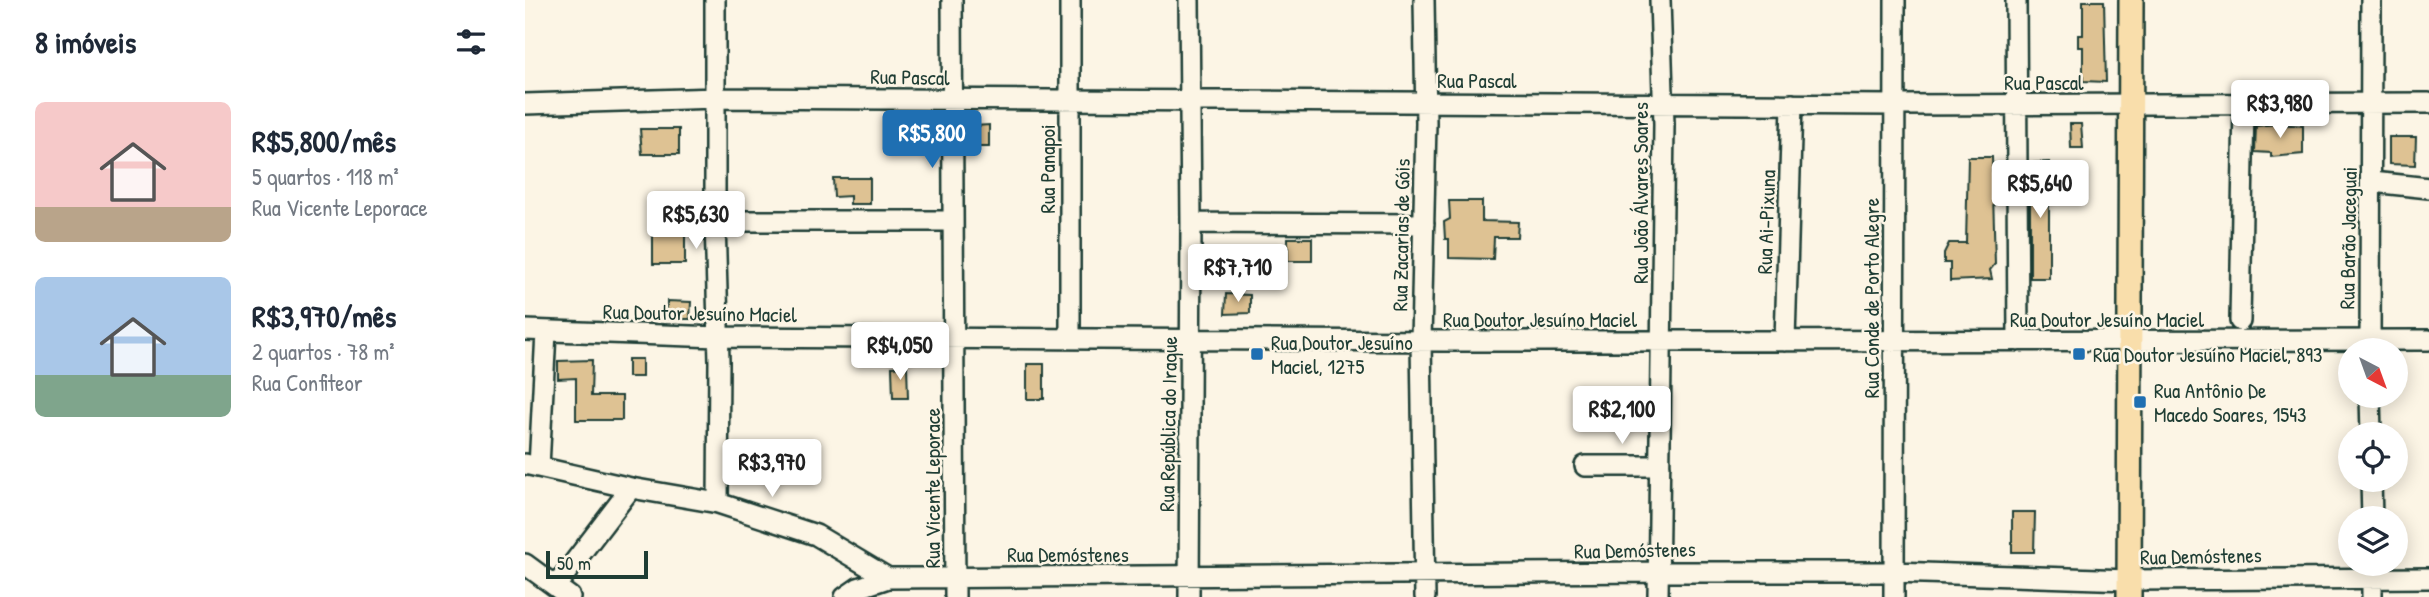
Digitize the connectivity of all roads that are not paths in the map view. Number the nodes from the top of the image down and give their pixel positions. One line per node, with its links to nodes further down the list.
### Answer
1 (715, 0): 11 (street)
2 (952, 0): 12 (street, Rua Vicente Leporace)
3 (1070, 0): 14 (street, Rua Panapoi)
4 (1189, 0): 13 (street, Rua República do Iraque)
5 (1424, 0): 16 (street, Rua Zacarias de Góis)
6 (1660, 0): 15 (street, Rua João Álvares Soares)
7 (1895, 0): 22 (street, Rua Conde de Porto Alegre)
8 (2015, 0): 23 (street)
9 (2131, 0): 24 (main road)
10 (2371, 0): 17 (street, Rua Barão Jaceguai)
11 (717, 98): 12 (street, Rua Pascal); 19 (street, Rua Pascal); 27 (street)
12 (952, 100): 14 (street, Rua Pascal); 28 (street, Rua Vicente Leporace)
13 (1189, 101): 14 (street, Rua Pascal); 16 (street, Rua Pascal); 29 (street, Rua República do Iraque)
14 (1070, 102): 38 (street, Rua Panapoi)
15 (1663, 102): 16 (street, Rua Pascal); 20 (street, Rua Pascal); 40 (street, Rua João Álvares Soares)
16 (1425, 103): 30 (street, Rua Zacarias de Góis)
17 (2373, 103): 18 (street, Rua Pascal); 21 (street, Rua Pascal); 25 (street, Rua Barão Jaceguai)
18 (2429, 103)
19 (525, 104)
20 (1792, 104): 22 (street, Rua Pascal); 41 (street, Rua Ai-Pixuna)
21 (2244, 104): 24 (street, Rua Pascal); 31 (street)
22 (1894, 105): 23 (street, Rua Pascal); 42 (street, Rua Conde de Porto Alegre)
23 (2014, 105): 24 (street, Rua Pascal); 43 (street)
24 (2130, 105): 44 (main road)
25 (2372, 182): 26 (street); 37 (street, Rua Barão Jaceguai)
26 (2429, 188)
27 (715, 221): 28 (street); 34 (street)
28 (952, 221): 35 (street, Rua Vicente Leporace)
29 (1191, 223): 30 (street); 36 (street, Rua República do Iraque)
30 (1424, 224): 39 (street, Rua Zacarias de Góis)
31 (2240, 321)
32 (525, 330): 33 (street, Rua Doutor Jesuíno Maciel)
33 (546, 332): 34 (street, Rua Doutor Jesuíno Maciel); 48 (street)
34 (718, 337): 35 (street, Rua Doutor Jesuíno Maciel); 52 (street)
35 (954, 338): 38 (street, Rua Doutor Jesuíno Maciel); 63 (street, Rua Vicente Leporace)
36 (1191, 338): 38 (street, Rua Doutor Jesuíno Maciel); 39 (street, Rua Doutor Jesuíno Maciel); 59 (street, Rua República do Iraque)
37 (2370, 338)
38 (1070, 339)
39 (1421, 341): 40 (street, Rua Doutor Jesuíno Maciel); 57 (street, Rua Zacarias de Góis)
40 (1661, 341): 41 (street, Rua Doutor Jesuíno Maciel); 50 (street, Rua João Álvares Soares)
41 (1785, 341): 42 (street, Rua Doutor Jesuíno Maciel)
42 (1893, 341): 43 (street, Rua Doutor Jesuíno Maciel); 55 (street, Rua Conde de Porto Alegre)
43 (2018, 341): 44 (street, Rua Doutor Jesuíno Maciel)
44 (2129, 341): 47 (street, Rua Doutor Jesuíno Maciel); 65 (main road)
45 (2429, 341): 46 (street, Rua Doutor Jesuíno Maciel)
46 (2408, 343)
47 (2338, 345)
48 (532, 465): 51 (street)
49 (1585, 466): 50 (street)
50 (1660, 466): 54 (street, Rua João Álvares Soares)
51 (631, 488): 52 (street); 66 (street)
52 (717, 503): 61 (street)
53 (528, 569): 66 (street)
54 (1658, 572): 55 (street, Rua Demóstenes); 57 (street, Rua Demóstenes); 70 (street, Rua João Álvares Soares)
55 (1894, 572): 64 (street, Rua Demóstenes); 71 (street, Rua Conde de Porto Alegre)
56 (2338, 573): 65 (street, Rua Demóstenes)
57 (1426, 575): 59 (street, Rua Demóstenes); 69 (street, Rua Zacarias de Góis)
58 (2408, 575): 62 (street, Rua Demóstenes)
59 (1189, 576): 63 (street, Rua Demóstenes); 68 (street, Rua República do Iraque)
60 (2373, 576): 72 (street)
61 (888, 578): 63 (street, Rua Demóstenes); 67 (street, Rua Demóstenes)
62 (2429, 578)
63 (955, 587)
64 (2020, 587): 65 (street, Rua Demóstenes)
65 (2129, 588)
66 (563, 592)
67 (845, 597)
68 (1189, 597)
69 (1425, 597)
70 (1658, 597)
71 (1894, 597)
72 (2372, 597)

